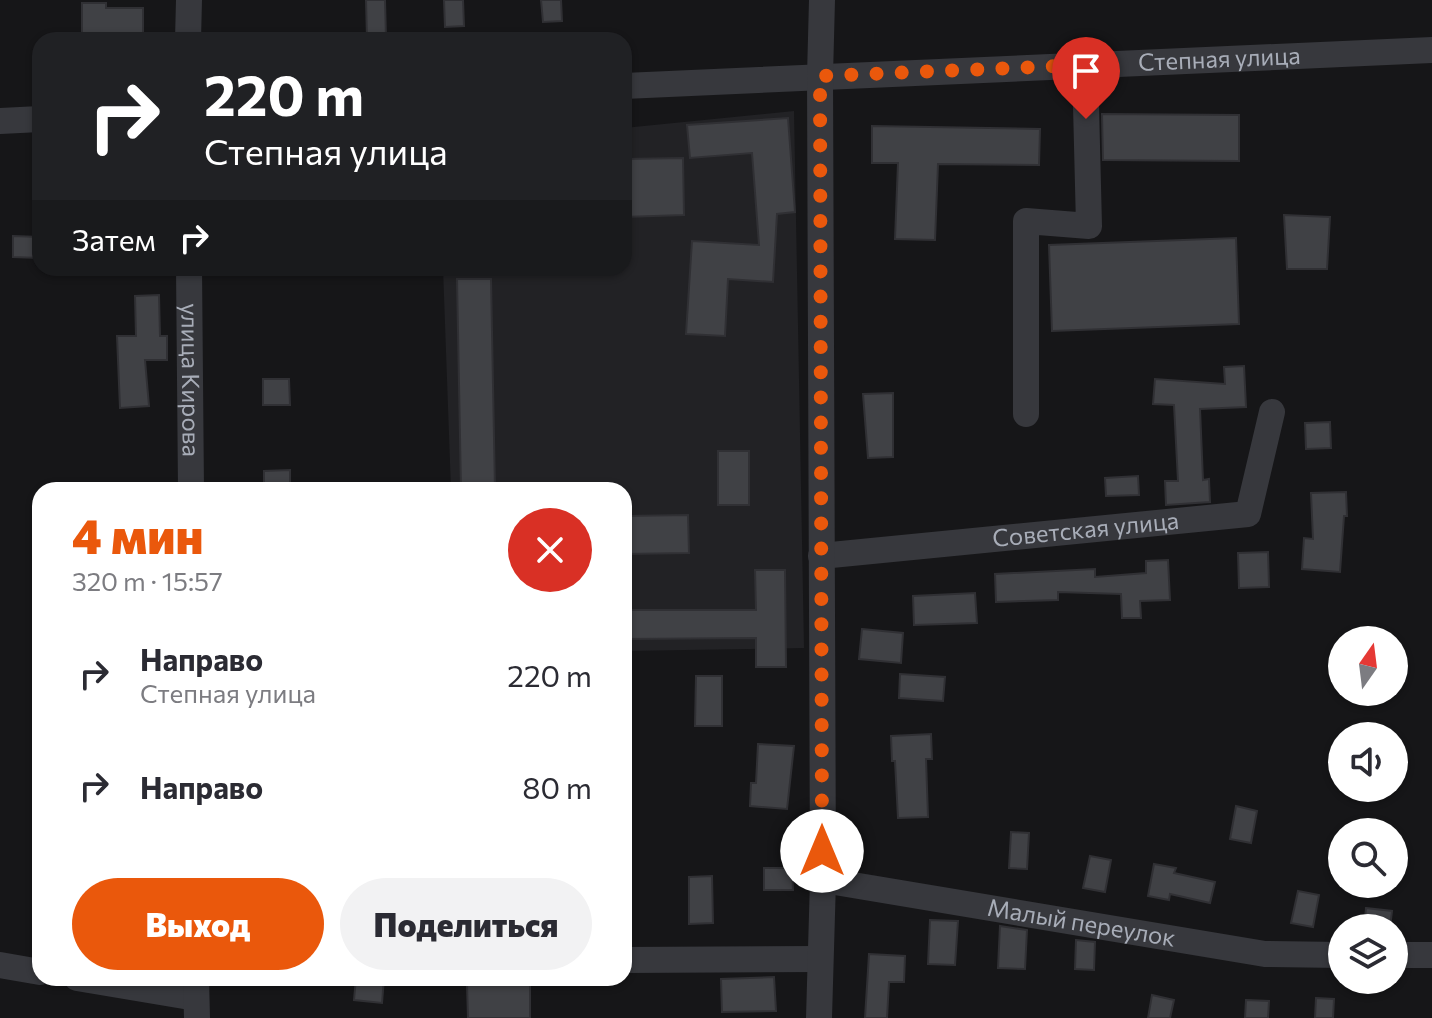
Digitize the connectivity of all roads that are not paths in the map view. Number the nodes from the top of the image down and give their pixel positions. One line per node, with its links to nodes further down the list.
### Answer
1 (189, 0): 3 (street)
2 (822, 0): 6 (street)
3 (188, 32)
4 (1432, 50): 5 (street, Степная улица)
5 (1085, 65): 6 (street, Степная улица); 12 (street)
6 (820, 76): 7 (street, Степная улица); 14 (street)
7 (632, 86)
8 (32, 119): 9 (street)
9 (0, 121)
10 (189, 276): 13 (street, улица Кирова)
11 (1272, 412): 14 (street, Советская улица)
12 (1026, 414)
13 (191, 482)
14 (821, 556): 15 (street)
15 (823, 880): 16 (street, Малый переулок); 19 (street)
16 (1328, 955)
17 (1408, 955): 18 (street)
18 (1432, 955)
19 (820, 959): 20 (street); 25 (street)
20 (632, 960)
21 (0, 965): 22 (street)
22 (32, 971)
23 (125, 986): 24 (street)
24 (196, 998)
25 (819, 1018)

